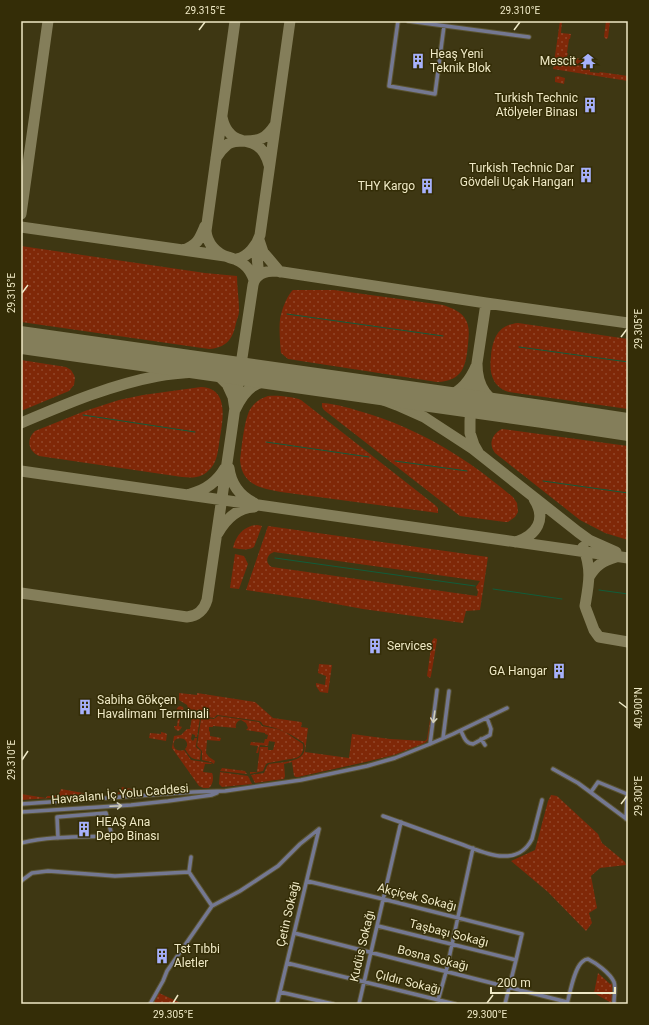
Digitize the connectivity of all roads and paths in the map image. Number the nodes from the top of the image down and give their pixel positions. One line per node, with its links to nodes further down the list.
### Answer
1 (398, 21): 3 (street)
2 (408, 21): 3 (street)
3 (444, 26): 4 (street)
4 (529, 37)
5 (437, 690): 12 (street, one-way to 12)
6 (449, 691): 10 (street)
7 (507, 708): 8 (street, Havaalanı İç Yolu Caddesi)
8 (487, 718): 9 (street, Havaalanı İç Yolu Caddesi); 11 (street)
9 (460, 731): 10 (street, Havaalanı İç Yolu Caddesi); 11 (street)
10 (444, 738): 12 (street, Havaalanı İç Yolu Caddesi)
11 (481, 739): 13 (street)
12 (430, 744): 15 (street, Havaalanı İç Yolu Caddesi)
13 (484, 745)
14 (553, 770): 16 (street)
15 (220, 792): 18 (street, Havaalanı İç Yolu Caddesi); 19 (street, Havaalanı İç Yolu Caddesi, one-way to 15)
16 (591, 792): 21 (street); 21 (street)
17 (542, 800): 25 (street)
18 (21, 804)
19 (21, 812)
20 (383, 816): 22 (street)
21 (627, 820)
22 (401, 822): 25 (street); 30 (street, Kudüs Sokağı)
23 (58, 838): 23 (street); 24 (street)
24 (21, 843)
25 (474, 848): 32 (street)
26 (191, 857): 27 (street)
27 (190, 872): 28 (street); 31 (street)
28 (21, 881)
29 (306, 881): 30 (street, Akçiçek Sokağı); 31 (street, Çetin Sokağı); 34 (street, Çetin Sokağı)
30 (383, 899): 32 (street, Akçiçek Sokağı); 33 (street, Kudüs Sokağı)
31 (212, 906): 46 (street)
32 (459, 918): 35 (street); 37 (street, Akçiçek Sokağı)
33 (378, 926): 35 (street, Taşbaşı Sokağı); 36 (street, Kudüs Sokağı)
34 (294, 933): 36 (street, Bosna Sokağı); 38 (street, Çetin Sokağı)
35 (452, 944): 37 (street, Taşbaşı Sokağı); 39 (street)
36 (371, 953): 39 (street, Bosna Sokağı); 40 (street, Kudüs Sokağı)
37 (516, 960): 41 (street)
38 (287, 963): 40 (street, Çıldır Sokağı); 42 (street, Çetin Sokağı)
39 (446, 972): 41 (street, Bosna Sokağı); 43 (street)
40 (364, 982): 43 (street, Çıldır Sokağı); 49 (street, Kudüs Sokağı)
41 (509, 987): 45 (street, Bosna Sokağı); 51 (street)
42 (280, 992): 47 (street, Çetin Sokağı); 48 (street)
43 (438, 1002): 50 (street, Çıldır Sokağı)
44 (614, 1002): 45 (street)
45 (567, 1003)
46 (150, 1004)
47 (277, 1004)
48 (333, 1004)
49 (359, 1004)
50 (455, 1004)
51 (505, 1004)

